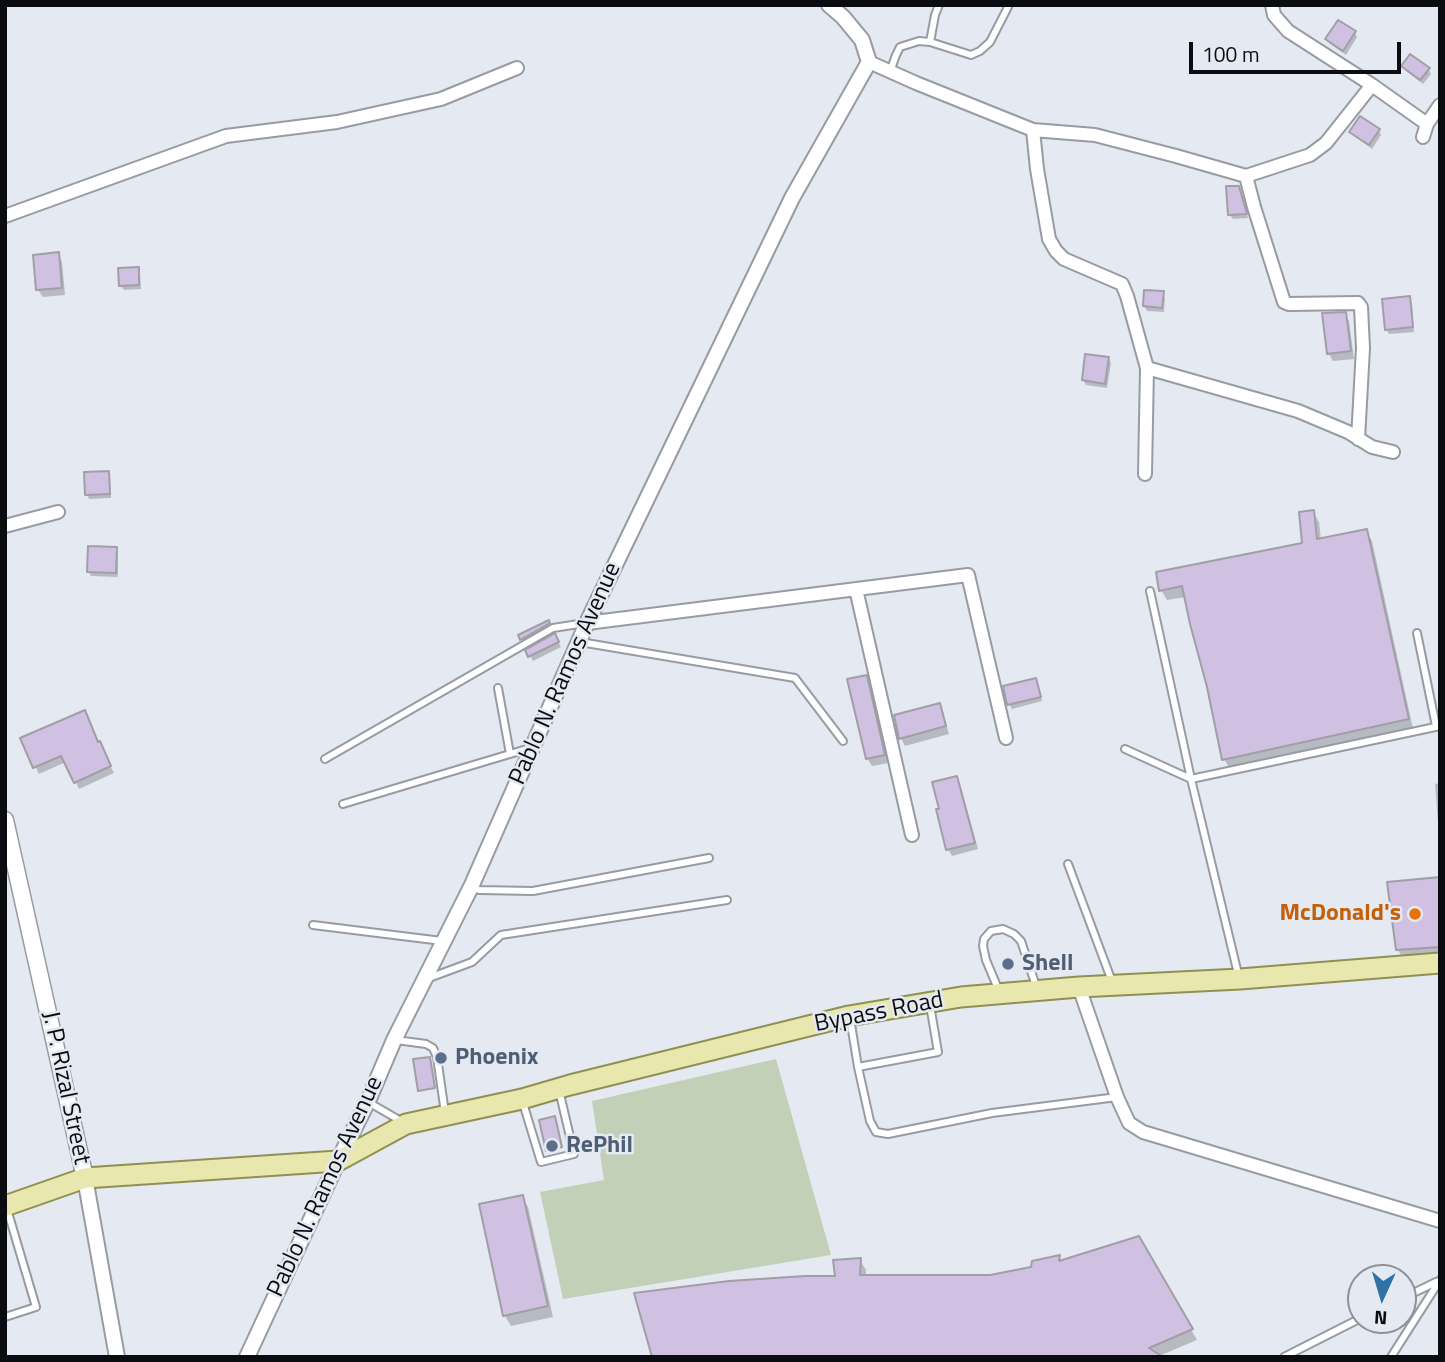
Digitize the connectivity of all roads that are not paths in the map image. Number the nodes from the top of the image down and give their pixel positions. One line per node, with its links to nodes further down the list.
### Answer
1 (829, 5): 6 (street)
2 (939, 5): 5 (lane)
3 (1009, 5): 5 (lane)
4 (1272, 5): 9 (street)
5 (930, 42): 8 (lane)
6 (869, 62): 8 (street); 24 (street, Pablo N. Ramos Avenue)
7 (517, 68): 15 (street)
8 (890, 72): 12 (street)
9 (1371, 85): 11 (street); 14 (street)
10 (1440, 105): 11 (street)
11 (1427, 124): 13 (street)
12 (1033, 130): 14 (street); 16 (street)
13 (1423, 137)
14 (1246, 176): 17 (street)
15 (5, 216)
16 (1147, 368): 17 (street); 19 (street)
17 (1357, 439): 18 (street)
18 (1393, 452)
19 (1145, 474)
20 (58, 512): 21 (street)
21 (5, 526)
22 (856, 589): 24 (street); 29 (street); 38 (street)
23 (1150, 591): 35 (lane)
24 (587, 623): 26 (street, Pablo N. Ramos Avenue); 34 (lane)
25 (1416, 633): 28 (lane)
26 (578, 642): 30 (lane); 31 (street, Pablo N. Ramos Avenue)
27 (498, 688): 33 (lane)
28 (1438, 726): 35 (lane)
29 (1006, 738)
30 (843, 741)
31 (532, 748): 33 (lane); 41 (street, Pablo N. Ramos Avenue)
32 (1125, 749): 35 (lane)
33 (510, 754): 36 (lane)
34 (325, 759)
35 (1191, 779): 47 (lane)
36 (343, 804)
37 (6, 829): 63 (main road, J. P. Rizal Street)
38 (912, 835)
39 (709, 858): 41 (lane)
40 (1068, 864): 48 (lane)
41 (471, 887): 44 (street, Pablo N. Ramos Avenue)
42 (727, 900): 46 (lane)
43 (313, 925): 44 (lane)
44 (444, 941): 46 (street, Pablo N. Ramos Avenue)
45 (1439, 962): 47 (main road, Bypass Road)
46 (424, 979): 54 (street, Pablo N. Ramos Avenue)
47 (1240, 979): 48 (main road, Bypass Road)
48 (1114, 986): 49 (main road, Bypass Road)
49 (1079, 987): 50 (main road, Bypass Road); 57 (street)
50 (1038, 991): 51 (main road, Bypass Road); 51 (lane)
51 (1000, 994): 52 (main road, Bypass Road)
52 (930, 1003): 53 (main road, Bypass Road); 55 (lane)
53 (849, 1016): 55 (lane); 56 (main road, Bypass Road)
54 (394, 1040): 59 (street, Pablo N. Ramos Avenue); 60 (lane)
55 (858, 1067): 57 (lane)
56 (558, 1088): 58 (main road, Bypass Road); 58 (lane)
57 (1117, 1097): 65 (street)
58 (522, 1098): 60 (main road, Bypass Road)
59 (368, 1101): 61 (lane); 62 (street, Pablo N. Ramos Avenue)
60 (446, 1115): 61 (main road, Bypass Road)
61 (406, 1124): 62 (main road, Bypass Road)
62 (338, 1161): 63 (main road); 71 (street, Pablo N. Ramos Avenue)
63 (85, 1178): 64 (main road); 70 (street, J. P. Rizal Street)
64 (6, 1206): 68 (lane)
65 (1440, 1221)
66 (1439, 1281): 67 (lane); 73 (lane)
67 (1417, 1291)
68 (5, 1317)
69 (1347, 1325): 72 (lane)
70 (117, 1357)
71 (247, 1357)
72 (1284, 1357)
73 (1391, 1357)

